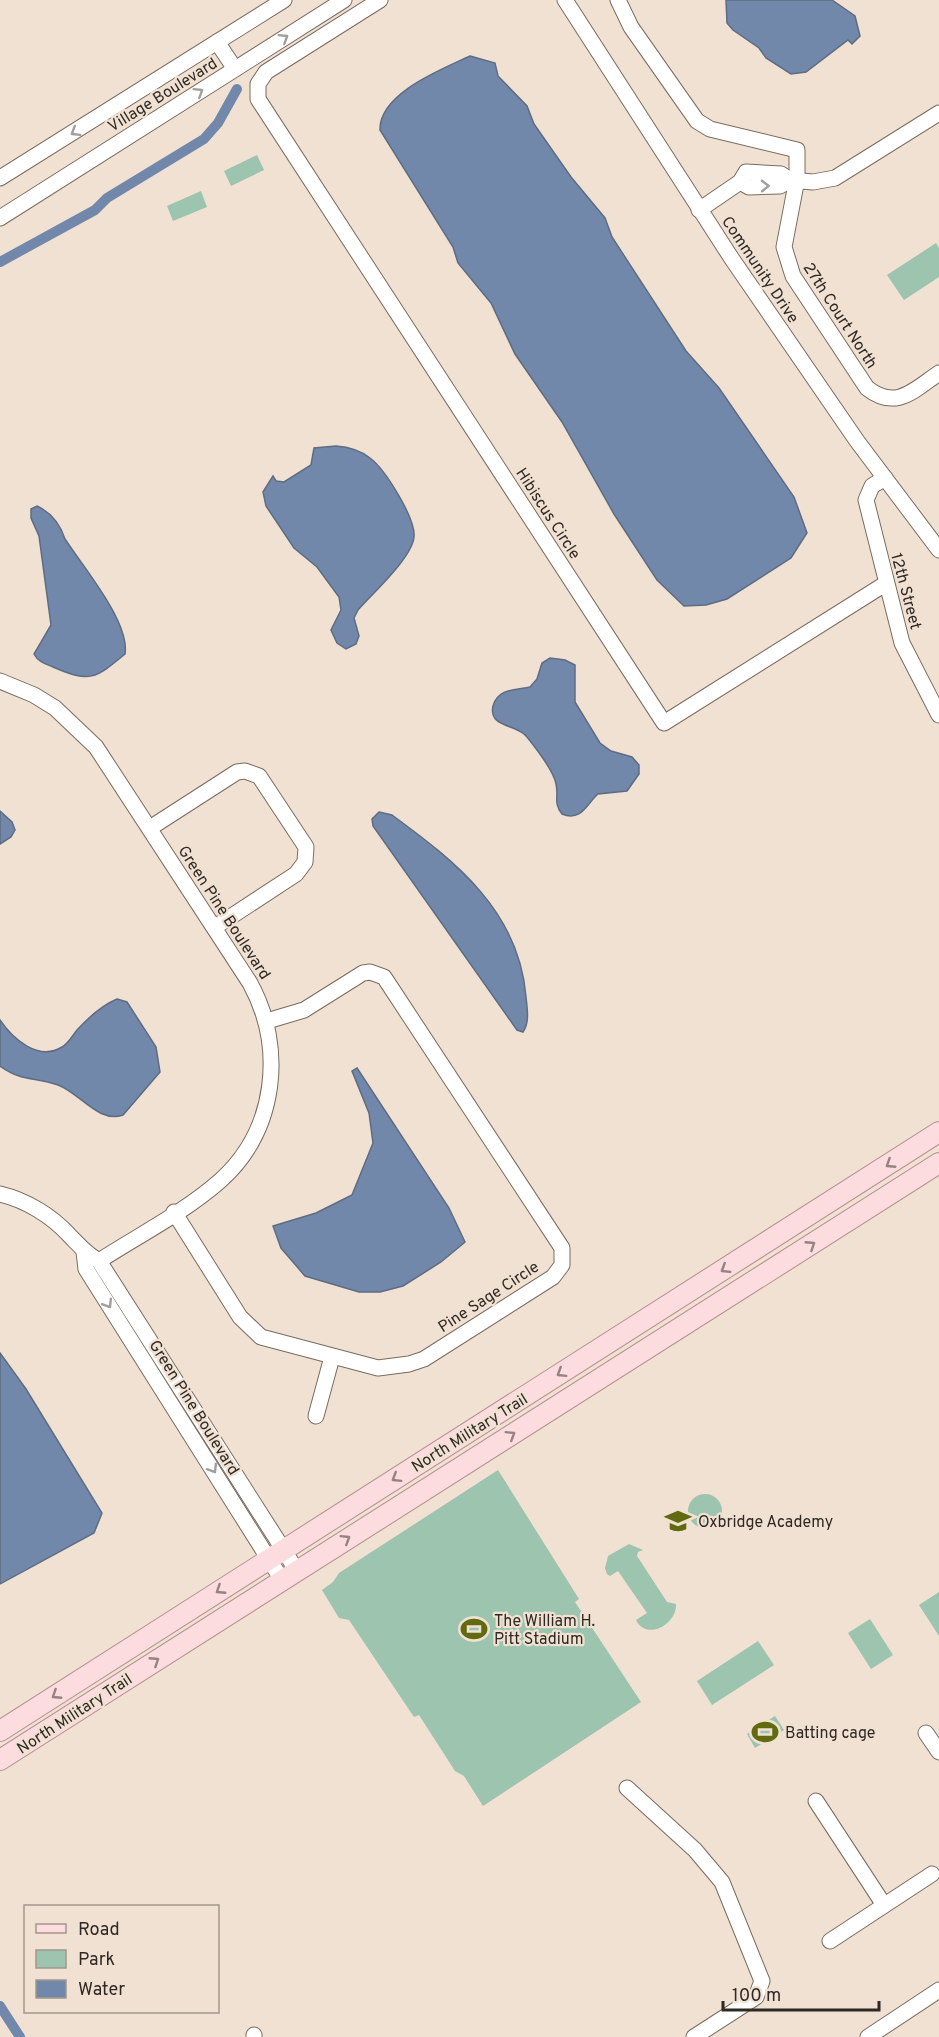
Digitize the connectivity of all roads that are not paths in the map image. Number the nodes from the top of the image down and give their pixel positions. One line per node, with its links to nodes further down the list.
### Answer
1 (284, 0): 6 (street, Village Boulevard)
2 (344, 0): 7 (street, Village Boulevard, one-way to 2)
3 (380, 0): 16 (street, Hibiscus Circle)
4 (565, 0): 11 (street, Community Drive)
5 (618, 0): 10 (street, 27th Court North)
6 (217, 42): 7 (street); 9 (street, Village Boulevard, one-way to 9)
7 (235, 69): 12 (street, Village Boulevard, one-way to 7)
8 (939, 113): 10 (street)
9 (0, 178)
10 (793, 180): 11 (street); 13 (street, 27th Court North)
11 (699, 210): 14 (street, Community Drive)
12 (0, 218)
13 (939, 373)
14 (885, 478): 15 (street, Community Drive); 16 (street, 12th Street)
15 (939, 550)
16 (885, 584): 18 (street, 12th Street)
17 (0, 681): 19 (street, Green Pine Boulevard)
18 (939, 715)
19 (150, 828): 20 (street, Green Pine Boulevard); 20 (street)
20 (214, 927): 21 (street, Green Pine Boulevard)
21 (267, 1021): 25 (street, Green Pine Boulevard); 30 (street, Pine Sage Circle)
22 (939, 1132): 27 (main road, North Military Trail, one-way to 27)
23 (939, 1163): 29 (main road, North Military Trail, one-way to 23)
24 (0, 1194): 26 (street, Green Pine Boulevard)
25 (174, 1212): 28 (street, Green Pine Boulevard); 30 (street, Pine Sage Circle)
26 (84, 1252): 28 (street, Green Pine Boulevard); 32 (street, Green Pine Boulevard, one-way to 32)
27 (747, 1255): 29 (main road); 32 (main road, North Military Trail, one-way to 32)
28 (99, 1261): 32 (street, Green Pine Boulevard)
29 (762, 1277): 33 (main road, North Military Trail, one-way to 29)
30 (332, 1357): 31 (street)
31 (316, 1416)
32 (276, 1554): 33 (street, Green Pine Boulevard); 34 (main road, North Military Trail, one-way to 34)
33 (290, 1575): 37 (main road, North Military Trail, one-way to 33)
34 (0, 1731)
35 (926, 1733): 36 (street)
36 (939, 1752)
37 (0, 1760)
38 (627, 1788): 44 (street)
39 (816, 1801): 41 (street)
40 (937, 1876): 41 (street)
41 (884, 1905): 42 (street)
42 (830, 1941)
43 (939, 1990): 45 (street)
44 (694, 2037)
45 (868, 2037)

